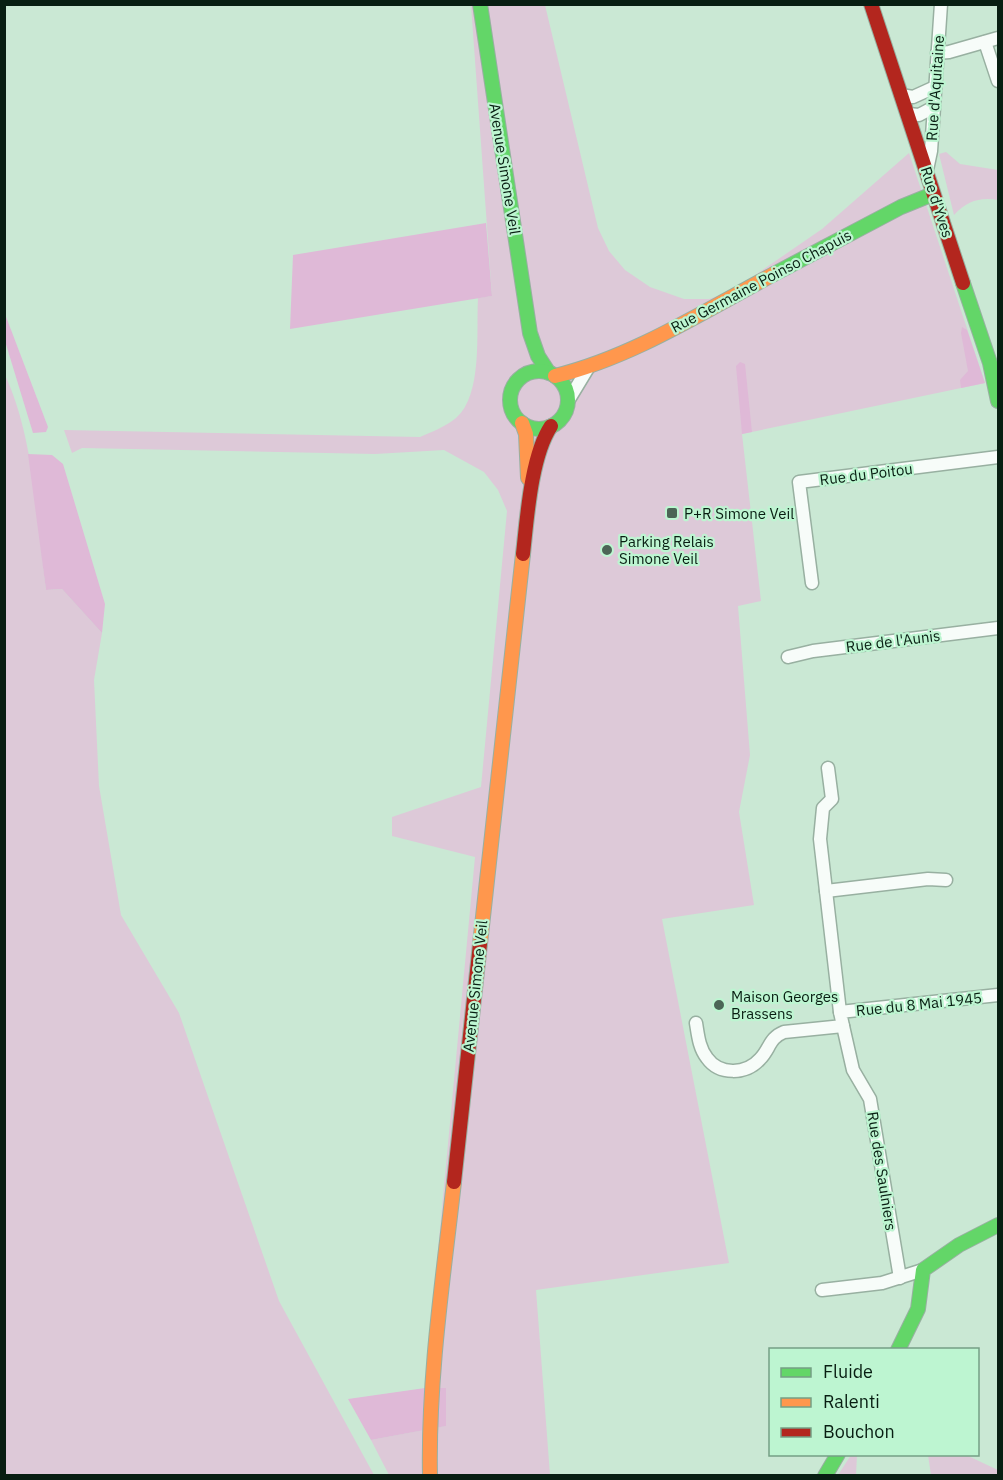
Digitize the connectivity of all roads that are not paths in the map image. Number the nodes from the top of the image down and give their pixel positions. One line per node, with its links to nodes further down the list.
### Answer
1 (480, 4): 14 (main road, Avenue Simone Veil)
2 (871, 4): 9 (main road, Rue d'Yves)
3 (941, 4): 6 (street, Rue d'Aquitaine)
4 (999, 38): 5 (street)
5 (985, 42): 6 (street); 7 (street)
6 (937, 53): 8 (street, Rue d'Aquitaine)
7 (999, 81)
8 (934, 87): 9 (street); 10 (street, Rue d'Aquitaine)
9 (901, 95): 11 (main road, Rue d'Yves)
10 (934, 107): 11 (street); 12 (street, Rue d'Aquitaine)
11 (908, 114): 12 (main road, Rue d'Yves)
12 (927, 171): 13 (main road, Rue d'Yves)
13 (933, 194): 15 (main road, Rue d'Yves); 16 (main road, Rue Germaine Poinso Chapuis)
14 (530, 333): 17 (main road); 18 (main road)
15 (994, 362): 20 (main road, Rue d'Yves)
16 (588, 368): 17 (main road, Rue Germaine Poinso Chapuis); 19 (street)
17 (552, 375): 18 (main road); 19 (main road)
18 (522, 377): 21 (main road)
19 (567, 401): 22 (main road)
20 (999, 401)
21 (522, 423): 22 (main road); 24 (main road)
22 (551, 426): 24 (main road)
23 (999, 456): 25 (street, Rue du Poitou)
24 (529, 497): 42 (main road, Avenue Simone Veil)
25 (812, 583)
26 (999, 628): 27 (street, Rue de l'Aunis)
27 (788, 657)
28 (828, 768): 30 (street, Rue du 8 Mai 1945)
29 (946, 880): 30 (street)
30 (826, 891): 32 (street, Rue du 8 Mai 1945)
31 (999, 995): 32 (street, Rue du 8 Mai 1945)
32 (840, 1012): 34 (street, Rue du 8 Mai 1945)
33 (696, 1023): 34 (street, Rue du 8 Mai 1945)
34 (843, 1026): 35 (street, Rue du 8 Mai 1945)
35 (853, 1070): 38 (street, Rue des Saulniers)
36 (999, 1226): 37 (main road)
37 (924, 1270): 38 (street); 40 (main road)
38 (900, 1278): 39 (street)
39 (822, 1290)
40 (899, 1348)
41 (837, 1456): 43 (main road)
42 (430, 1476)
43 (825, 1476)

